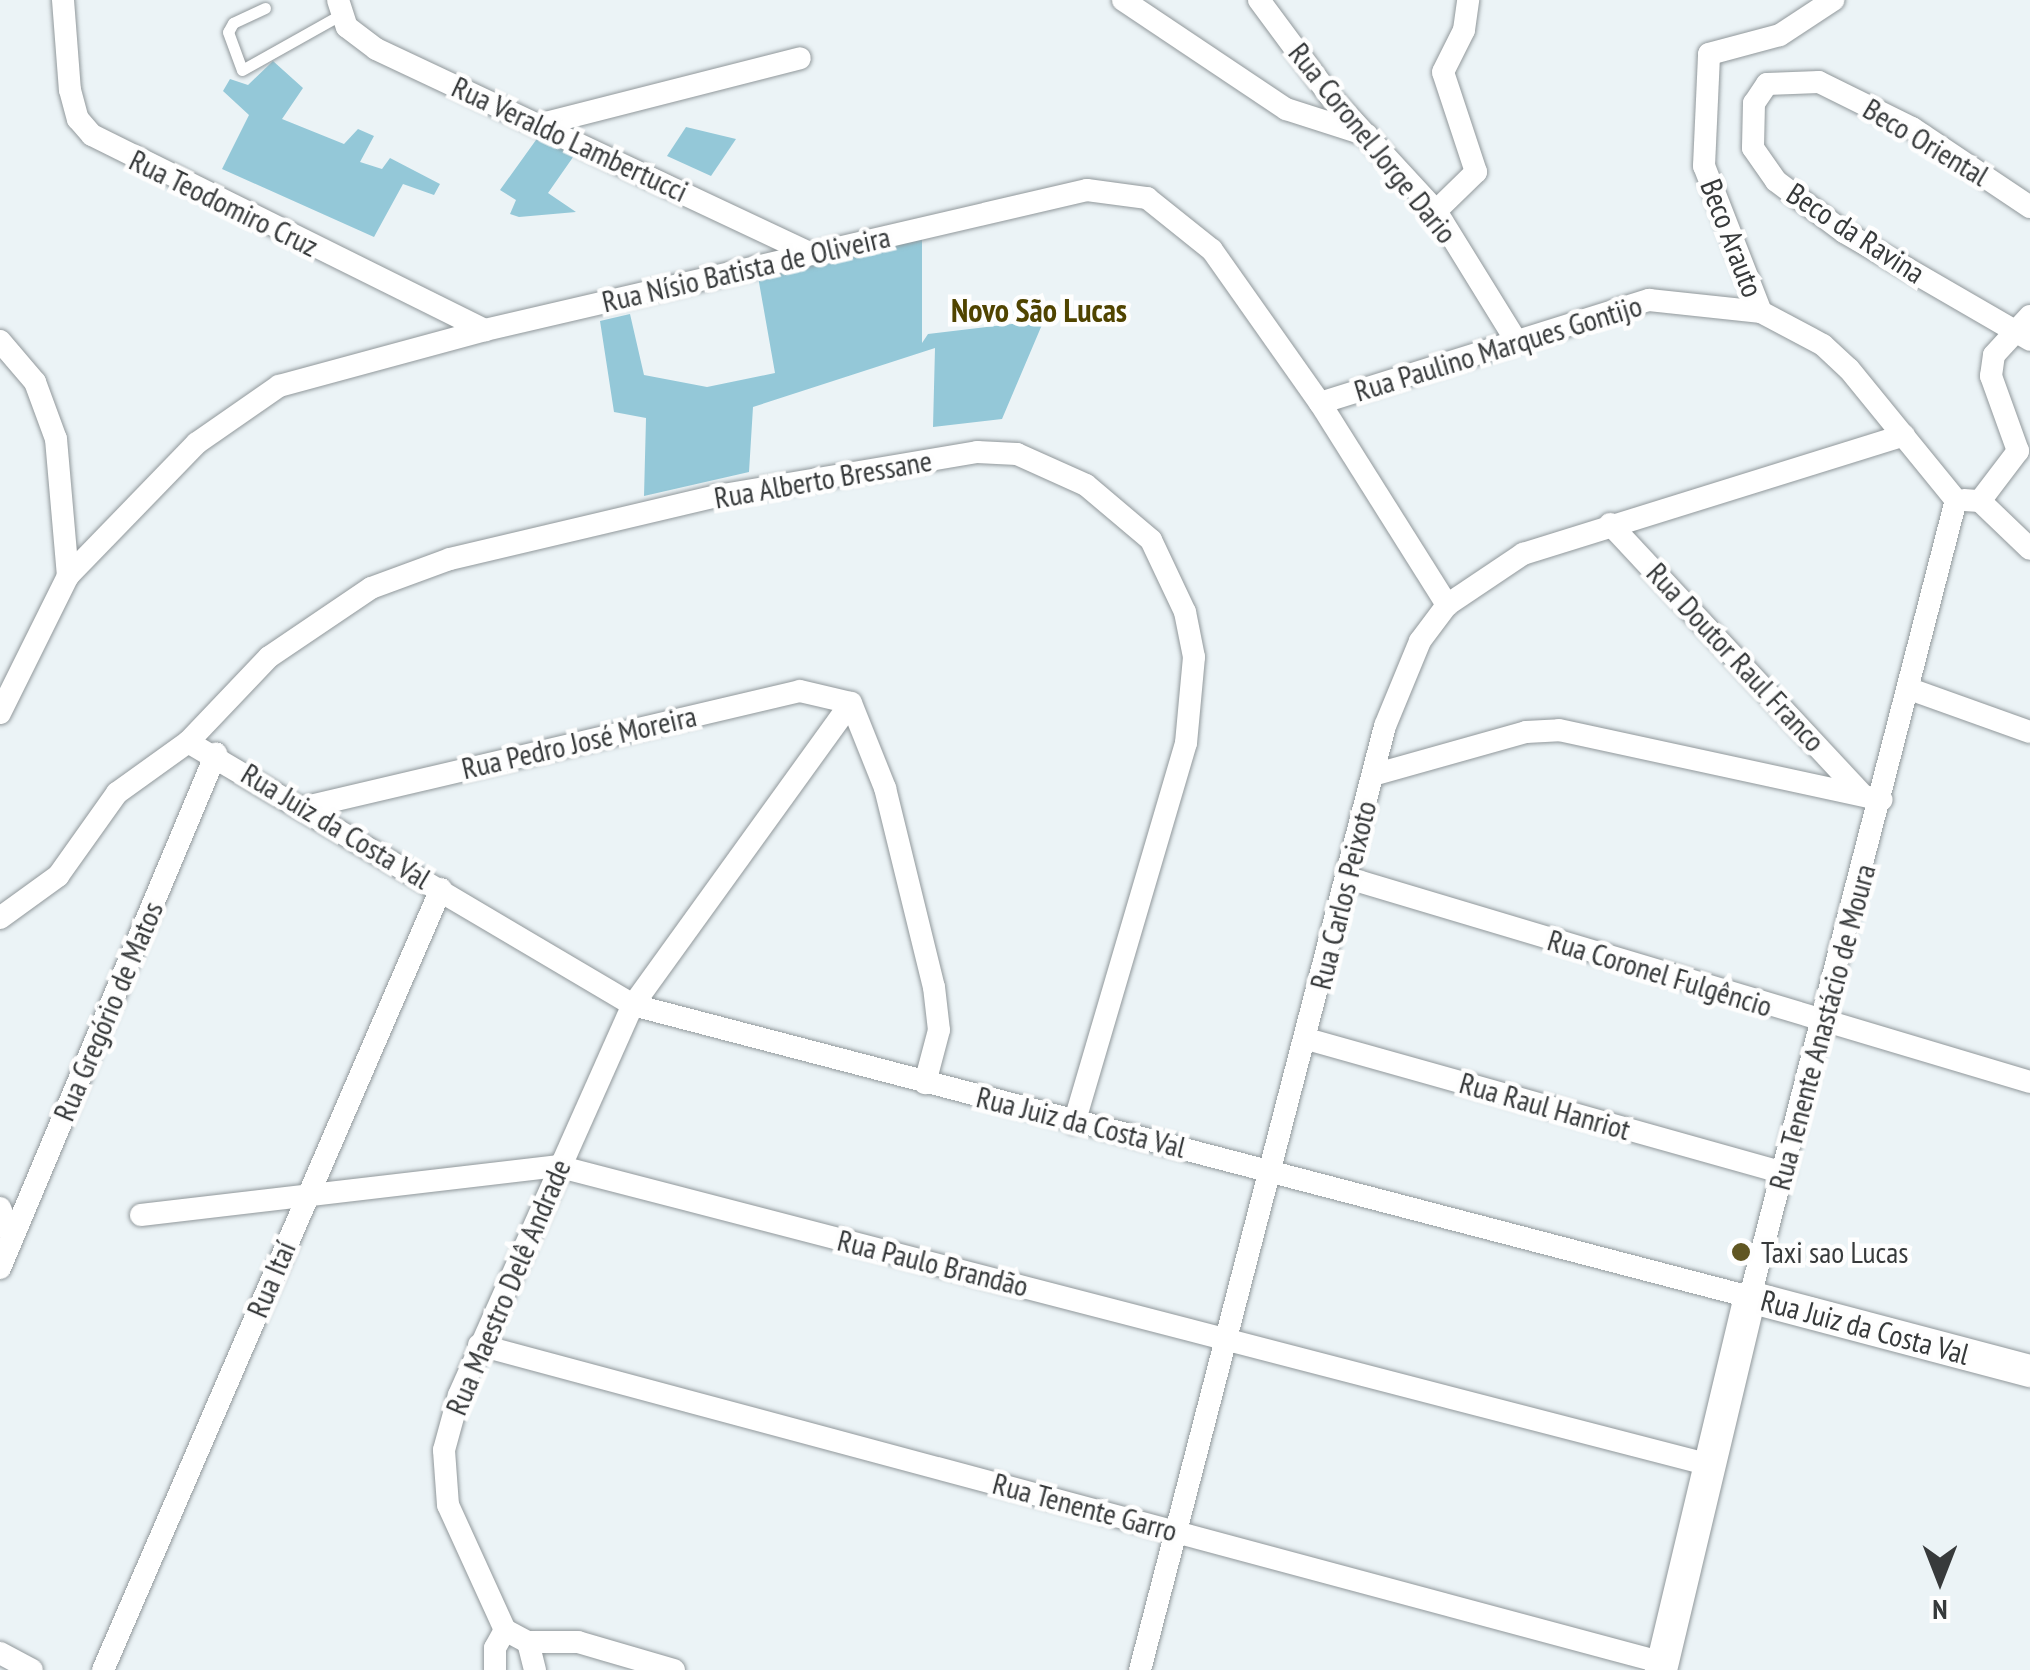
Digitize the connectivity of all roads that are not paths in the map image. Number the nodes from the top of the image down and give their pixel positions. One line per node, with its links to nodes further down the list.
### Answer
1 (63, 0): 18 (street, Rua Teodomiro Cruz)
2 (1122, 0): 12 (street)
3 (1259, 0): 12 (street, Rua Coronel Jorge Dario)
4 (1468, 0): 14 (street)
5 (1833, 0): 8 (street)
6 (265, 8): 7 (lane)
7 (339, 8): 11 (street, Rua Veraldo Lambertucci)
8 (1748, 46): 10 (street); 16 (street, Beco Arauto)
9 (800, 58): 11 (street)
10 (1767, 84): 13 (street, Beco Oriental); 19 (street, Beco da Ravina)
11 (542, 124): 15 (street, Rua Veraldo Lambertucci)
12 (1372, 136): 14 (street, Rua Coronel Jorge Dario)
13 (2030, 206)
14 (1436, 210): 20 (street, Rua Coronel Jorge Dario)
15 (810, 253): 18 (street, Rua Nísio Batista de Oliveira); 22 (street, Rua Nísio Batista de Oliveira)
16 (1761, 312): 20 (street, Rua Paulino Marques Gontijo); 23 (street, Rua Paulino Marques Gontijo)
17 (2030, 316): 19 (street)
18 (485, 330): 28 (street, Rua Nísio Batista de Oliveira)
19 (2022, 337): 25 (street)
20 (1515, 340): 22 (street, Rua Paulino Marques Gontijo)
21 (0, 341): 28 (street)
22 (1320, 403): 29 (street, Rua Nísio Batista de Oliveira)
23 (1904, 435): 24 (street, Rua Paulino Marques Gontijo); 26 (street, Rua Carlos Peixoto)
24 (1956, 500): 25 (street); 30 (street, Rua Tenente Anastácio de Moura)
25 (1980, 500): 27 (street)
26 (1610, 524): 29 (street, Rua Carlos Peixoto); 37 (street, Rua Doutor Raul Franco)
27 (2030, 549)
28 (68, 576): 32 (street, Rua Nísio Batista de Oliveira)
29 (1448, 605): 36 (street, Rua Carlos Peixoto)
30 (1910, 689): 33 (street); 37 (street, Rua Tenente Anastácio de Moura)
31 (851, 703): 38 (street, Rua Pedro José Moreira); 42 (street, Rua Maestro Delê Andrade); 46 (street)
32 (0, 713)
33 (2030, 732)
34 (188, 742): 35 (street, Rua Juiz da Costa Val); 41 (street, Rua Alberto Bressane); 47 (street, Rua Alberto Bressane)
35 (216, 754): 38 (street, Rua Juiz da Costa Val); 54 (street, Rua Gregório de Matos)
36 (1373, 775): 37 (street); 39 (street, Rua Carlos Peixoto)
37 (1871, 796): 43 (street, Rua Tenente Anastácio de Moura)
38 (306, 807): 40 (street, Rua Juiz da Costa Val)
39 (1348, 878): 43 (street, Rua Coronel Fulgêncio); 44 (street, Rua Carlos Peixoto)
40 (441, 890): 42 (street, Rua Juiz da Costa Val); 51 (street, Rua Itaí)
41 (0, 918)
42 (632, 1005): 46 (street, Rua Juiz da Costa Val); 48 (street, Rua Maestro Delê Andrade)
43 (1825, 1024): 45 (street, Rua Coronel Fulgêncio); 50 (street, Rua Tenente Anastácio de Moura)
44 (1307, 1039): 49 (street, Rua Carlos Peixoto); 50 (street, Rua Raul Hanriot)
45 (2030, 1082)
46 (926, 1083): 47 (street, Rua Juiz da Costa Val)
47 (1074, 1123): 49 (street, Rua Juiz da Costa Val)
48 (558, 1166): 51 (street, Rua Paulo Brandão); 57 (street, Rua Paulo Brandão); 58 (street, Rua Maestro Delê Andrade)
49 (1268, 1166): 56 (street, Rua Juiz da Costa Val); 57 (street, Rua Carlos Peixoto)
50 (1784, 1173): 56 (street, Rua Tenente Anastácio de Moura)
51 (308, 1193): 53 (street, Rua Paulo Brandão); 68 (street, Rua Itaí)
52 (0, 1208): 54 (street)
53 (141, 1214)
54 (12, 1238): 55 (street, Rua Gregório de Matos)
55 (0, 1268)
56 (1750, 1297): 59 (street, Rua Juiz da Costa Val); 60 (street, Rua Tenente Anastácio de Moura)
57 (1224, 1337): 60 (street, Rua Paulo Brandão); 61 (street, Rua Carlos Peixoto)
58 (479, 1345): 61 (street, Rua Tenente Garro); 62 (street, Rua Maestro Delê Andrade)
59 (2030, 1371)
60 (1714, 1466): 66 (street, Rua Tenente Anastácio de Moura)
61 (1173, 1531): 66 (street, Rua Tenente Garro); 71 (street, Rua Carlos Peixoto)
62 (505, 1630): 63 (street); 65 (street)
63 (528, 1642): 69 (street); 70 (street)
64 (0, 1653): 67 (street)
65 (490, 1667)
66 (1672, 1668)
67 (32, 1670)
68 (102, 1670)
69 (535, 1670)
70 (674, 1670)
71 (1140, 1670)

